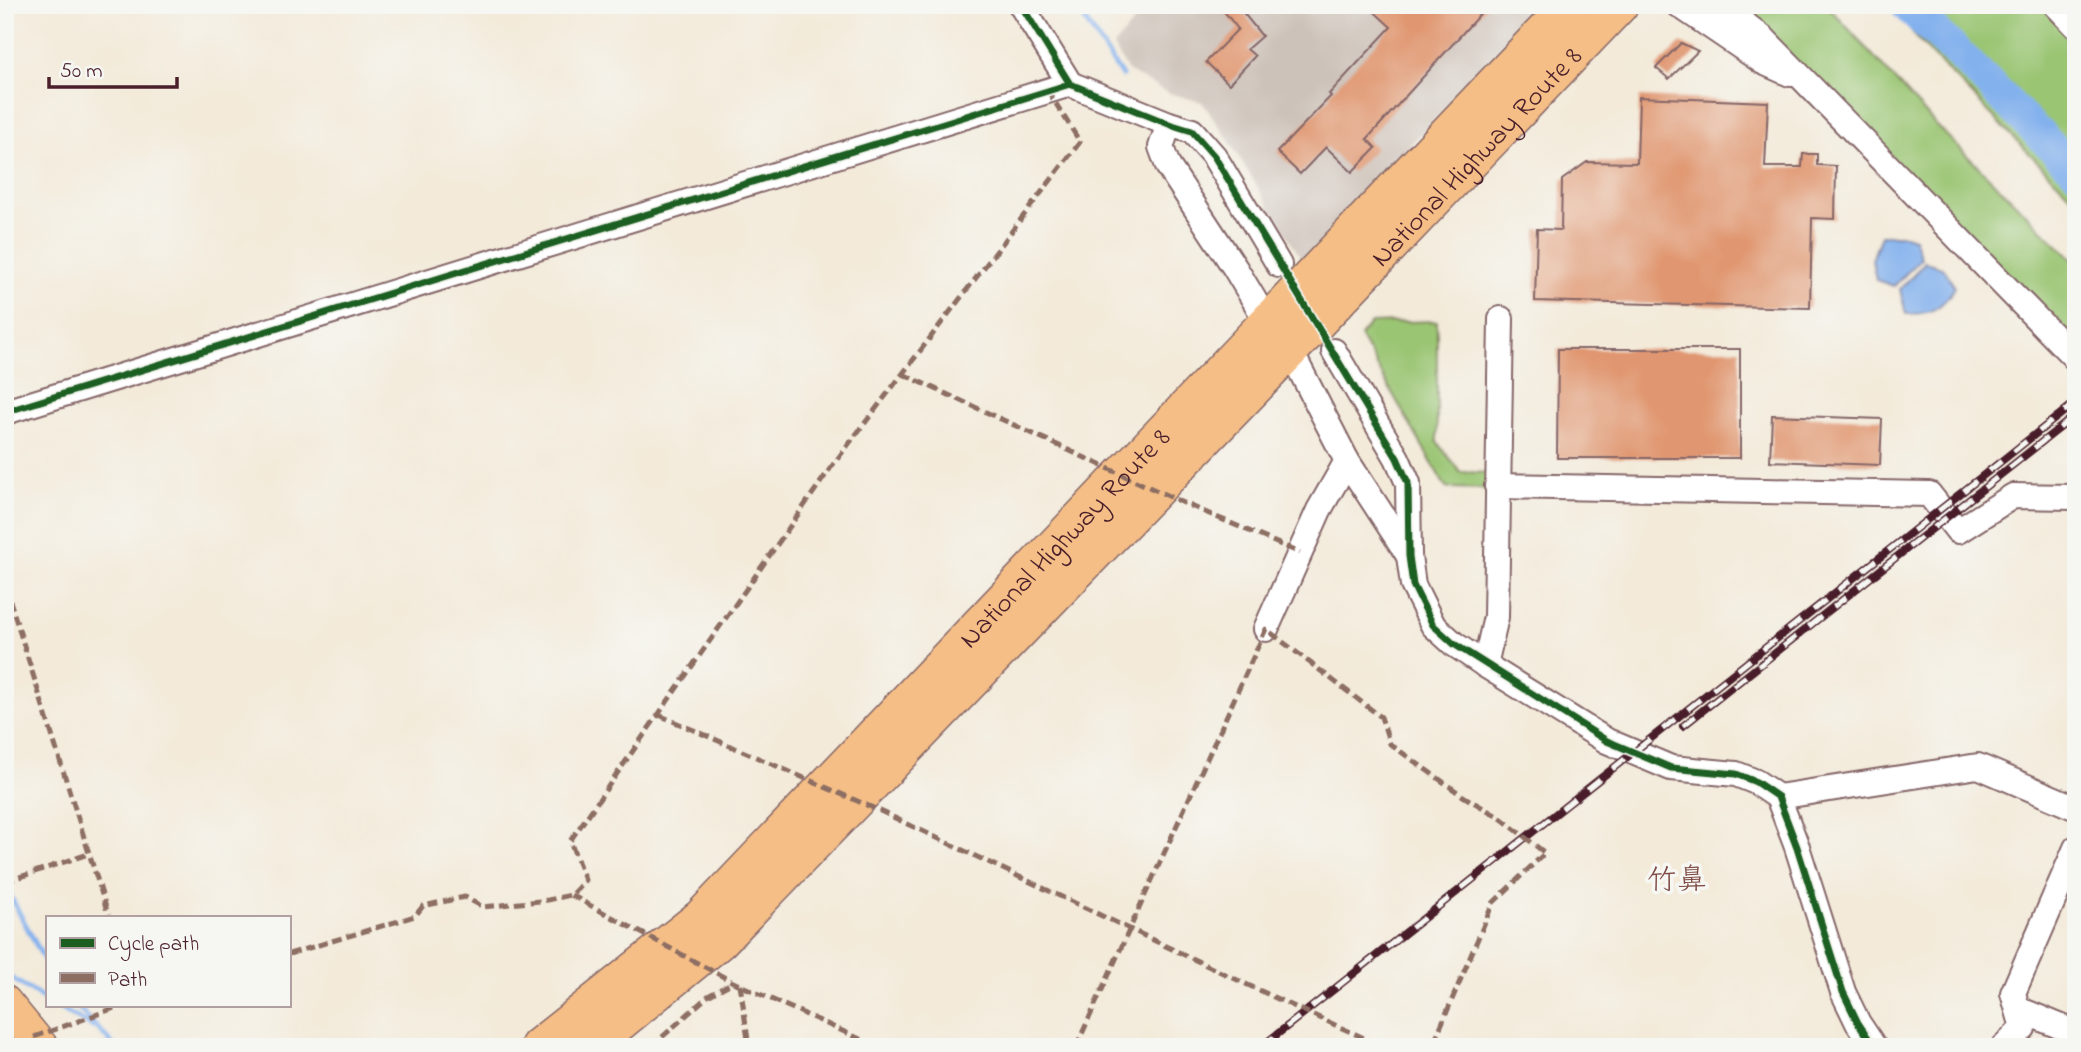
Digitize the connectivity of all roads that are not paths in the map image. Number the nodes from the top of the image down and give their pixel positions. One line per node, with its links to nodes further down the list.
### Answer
1 (1021, 5): 9 (street)
2 (1570, 5): 13 (highway, National Highway Route 8)
3 (1619, 5): 13 (highway, National Highway Route 8)
4 (1679, 5): 8 (street)
5 (1720, 5): 8 (street)
6 (2056, 5): 7 (street)
7 (2076, 26)
8 (1804, 80): 15 (street)
9 (1070, 84): 10 (street); 16 (street)
10 (1169, 124): 11 (street); 13 (street)
11 (1279, 265)
12 (1501, 319): 18 (street)
13 (1279, 336): 17 (street); 30 (highway, National Highway Route 8); 31 (highway, National Highway Route 8)
14 (1334, 351): 20 (street)
15 (2076, 359)
16 (5, 412)
17 (1347, 461): 20 (street); 21 (street)
18 (1497, 486): 19 (street); 22 (street)
19 (2076, 497)
20 (1409, 556): 22 (street)
21 (1266, 629)
22 (1485, 665): 23 (street)
23 (1778, 797): 24 (street); 32 (street)
24 (2076, 808)
25 (2076, 848): 27 (street)
26 (5, 1002): 29 (main road)
27 (2018, 1009): 28 (street); 33 (street)
28 (2076, 1033)
29 (42, 1047)
30 (539, 1047)
31 (589, 1047)
32 (1874, 1047)
33 (2004, 1047)

